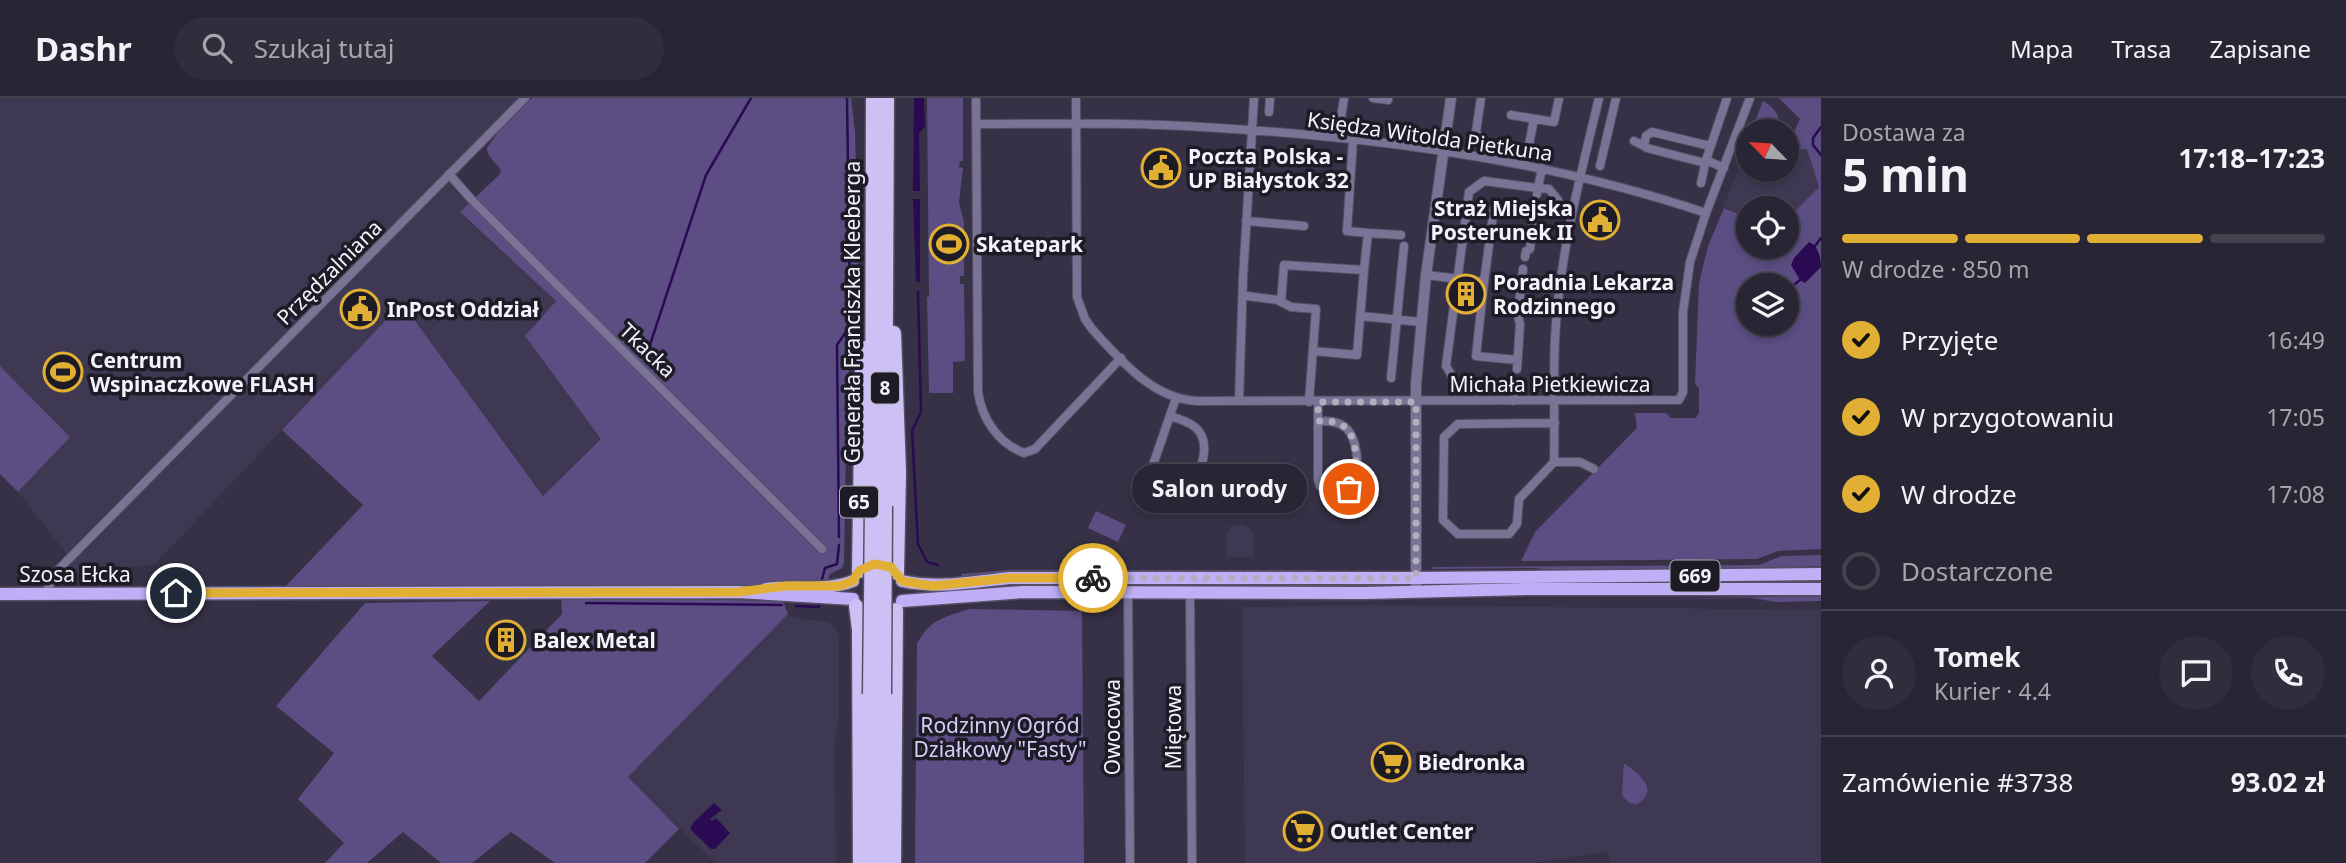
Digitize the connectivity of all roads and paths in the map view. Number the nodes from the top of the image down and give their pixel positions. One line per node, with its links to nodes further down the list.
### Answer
1 (525, 98): 39 (street, Przędzalniana)
2 (865, 98): 41 (highway)
3 (873, 98): 41 (highway, Generała Franciszka Kleeberga / 8)
4 (887, 98): 25 (highway, Generała Franciszka Kleeberga / 8)
5 (892, 98): 25 (highway)
6 (976, 98): 24 (street)
7 (1076, 98): 23 (street, Michała Pietkiewicza)
8 (1254, 98): 26 (street)
9 (1270, 98): 20 (street)
10 (1344, 98): 27 (street)
11 (1373, 98): 12 (street)
12 (1388, 98)
13 (1451, 98): 32 (street)
14 (1481, 98): 33 (street)
15 (1559, 98): 22 (street)
16 (1600, 98): 40 (street)
17 (1616, 98): 36 (street)
18 (1727, 98): 31 (street)
19 (1751, 98): 38 (street)
20 (1269, 112)
21 (1511, 115): 22 (street)
22 (1534, 119): 35 (street)
23 (1076, 123): 24 (street, Księdza Witolda Pietkuna); 26 (street, Księdza Witolda Pietkuna); 71 (street, Michała Pietkiewicza)
24 (976, 124): 71 (street)
25 (887, 128): 56 (highway, Generała Franciszka Kleeberga / 8)
26 (1252, 131): 27 (street, Księdza Witolda Pietkuna); 48 (street)
27 (1338, 138): 28 (street, Księdza Witolda Pietkuna)
28 (1353, 140): 32 (street, Księdza Witolda Pietkuna); 50 (street)
29 (1634, 141): 30 (street)
30 (1644, 146): 31 (street); 34 (street)
31 (1710, 146): 34 (street)
32 (1444, 153): 33 (street, Księdza Witolda Pietkuna); 57 (street)
33 (1483, 158): 35 (street, Księdza Witolda Pietkuna)
34 (1706, 162): 38 (street); 42 (street)
35 (1525, 165): 37 (street, Księdza Witolda Pietkuna)
36 (1600, 166)
37 (1542, 168): 40 (street, Księdza Witolda Pietkuna); 43 (street)
38 (1724, 168): 47 (street)
39 (449, 174): 87 (street, Tkacka); 104 (street, Przędzalniana)
40 (1580, 177): 47 (street, Księdza Witolda Pietkuna); 62 (street)
41 (873, 181): 61 (highway, Generała Franciszka Kleeberga / 8)
42 (1701, 183)
43 (1538, 191): 44 (street); 58 (street)
44 (1558, 200)
45 (1535, 206): 53 (street)
46 (1494, 208): 59 (street)
47 (1706, 213): 78 (street, Michała Pietkiewicza)
48 (1246, 222): 49 (street); 76 (street)
49 (1304, 226)
50 (1368, 233): 51 (street); 55 (street)
51 (1401, 235)
52 (1404, 246): 68 (street)
53 (1525, 257)
54 (1523, 269): 60 (street)
55 (1364, 270): 64 (street); 66 (street)
56 (886, 271): 86 (highway, Generała Franciszka Kleeberga / 8); 90 (highway, 65)
57 (1426, 275): 58 (street); 69 (street)
58 (1457, 279): 59 (street); 73 (street)
59 (1484, 282): 67 (street)
60 (1521, 286): 62 (street); 65 (street)
61 (872, 288): 86 (highway, Generała Franciszka Kleeberga / 8); 89 (highway, 65)
62 (1560, 290): 78 (street)
63 (1247, 296): 64 (street)
64 (1281, 302): 70 (street)
65 (1519, 304)
66 (1360, 316): 68 (street); 70 (street)
67 (1518, 317)
68 (1396, 320): 69 (street); 72 (street)
69 (1421, 322): 80 (street)
70 (1313, 351): 79 (street)
71 (1121, 359): 75 (street, Michała Pietkiewicza)
72 (1391, 378)
73 (1454, 379)
74 (1516, 382): 77 (street)
75 (1176, 398): 76 (street, Michała Pietkiewicza); 81 (street)
76 (1238, 401): 79 (street, Michała Pietkiewicza)
77 (1513, 401): 78 (street, Michała Pietkiewicza); 80 (street, Michała Pietkiewicza)
78 (1554, 401): 83 (street)
79 (1314, 402): 80 (street, Michała Pietkiewicza); 82 (street)
80 (1416, 402): 94 (street)
81 (1170, 415): 81 (street)
82 (1318, 421): 82 (street)
83 (1555, 423): 84 (street); 84 (street)
84 (1554, 462): 85 (street)
85 (1594, 469)
86 (878, 506): 107 (highway, Generała Franciszka Kleeberga / 8, bridge)
87 (822, 550)
88 (1821, 574): 92 (main road, 669)
89 (856, 576): 90 (main road); 96 (main road, Szosa Ełcka); 105 (main road, 65)
90 (900, 577): 93 (main road, 669); 106 (main road, 65)
91 (1358, 577): 93 (main road, 669); 94 (main road, 669); 102 (main road)
92 (1479, 577): 94 (main road, 669); 98 (main road)
93 (1022, 578): 99 (main road)
94 (1416, 578): 101 (street)
95 (1821, 589): 98 (main road, 669)
96 (793, 591): 104 (main road, Szosa Ełcka); 105 (main road, Szosa Ełcka)
97 (1190, 591): 100 (main road, 669); 102 (main road, 669); 113 (street, Miętowa)
98 (1479, 591): 101 (main road, 669)
99 (1023, 592): 100 (main road, 669); 106 (main road, 669)
100 (1128, 592): 112 (street, Owocowa)
101 (1416, 592): 102 (main road, 669)
102 (1357, 593)
103 (0, 594): 104 (main road, Szosa Ełcka)
104 (45, 594)
105 (855, 602): 106 (main road); 108 (highway)
106 (899, 605): 111 (highway)
107 (877, 694): 109 (highway, Generała Franciszka Kleeberga / 8); 110 (highway, Generała Franciszka Kleeberga / 8)
108 (860, 863)
109 (870, 863)
110 (884, 863)
111 (894, 863)
112 (1130, 863)
113 (1192, 863)

